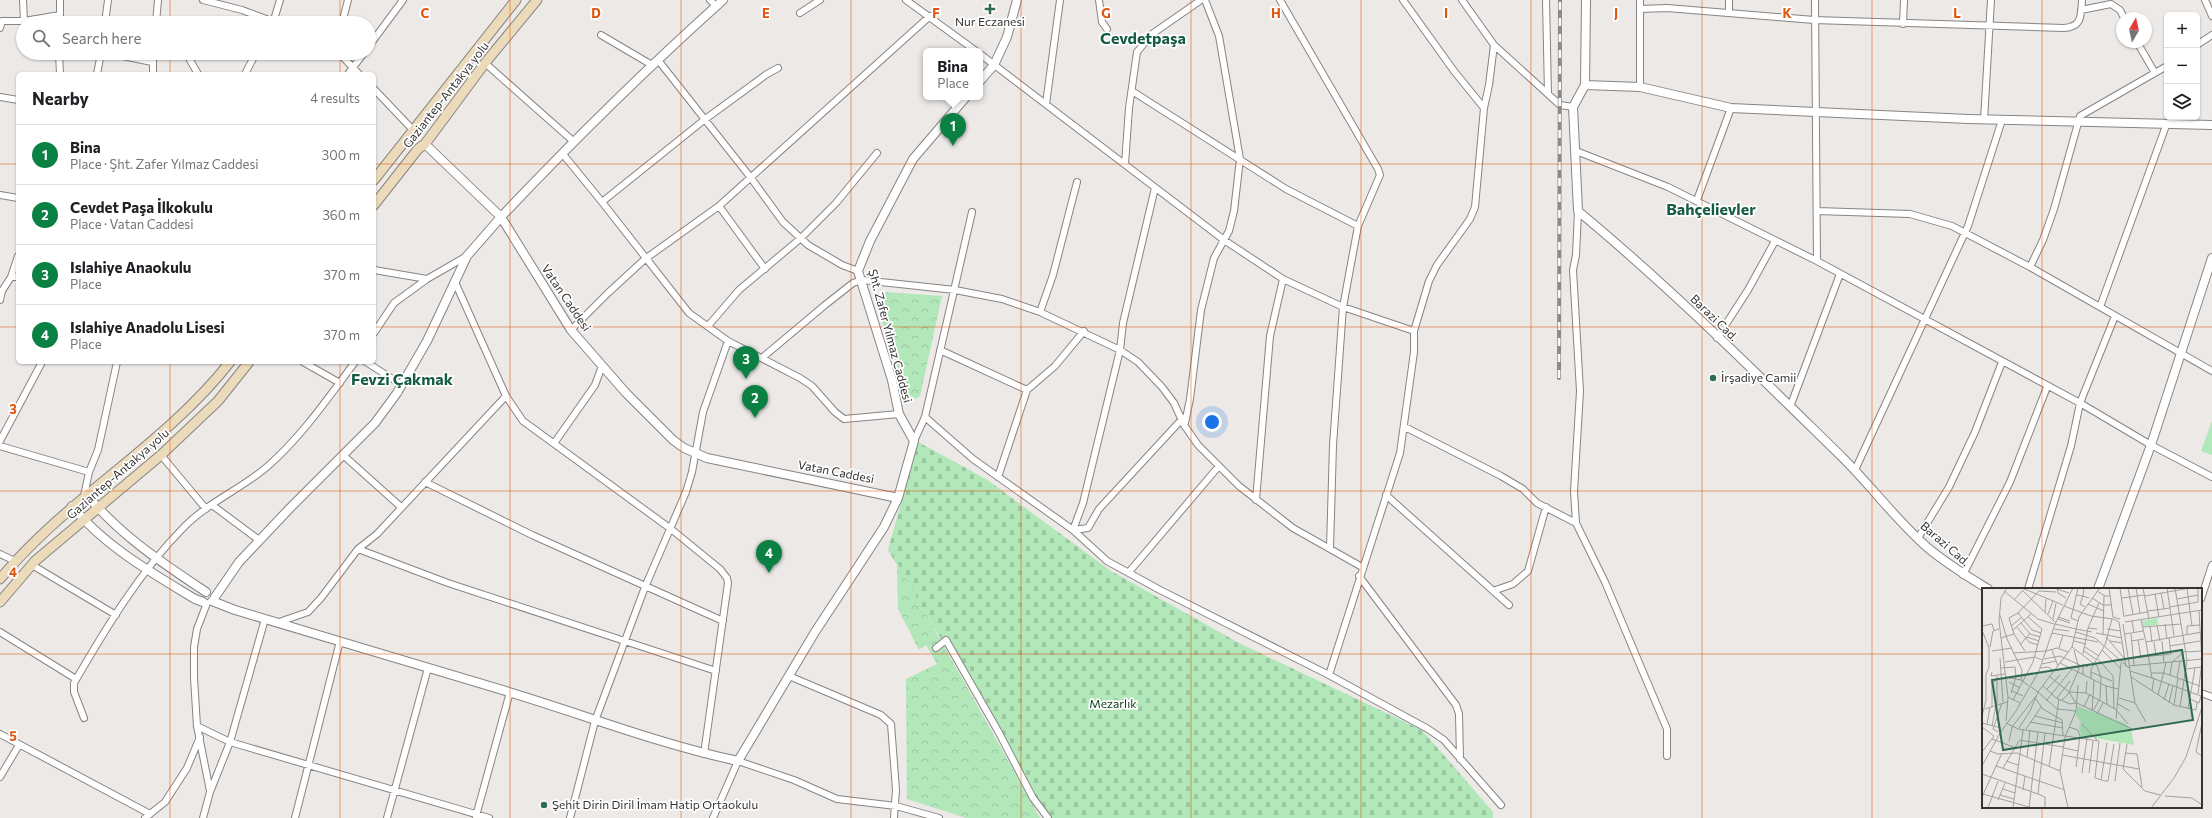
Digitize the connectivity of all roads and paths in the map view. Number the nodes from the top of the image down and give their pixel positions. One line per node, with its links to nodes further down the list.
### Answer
1 (24, 0): 39 (street)
2 (60, 0): 38 (street)
3 (108, 0): 41 (street)
4 (158, 0): 42 (street)
5 (203, 0): 43 (street)
6 (280, 0): 44 (street)
7 (348, 0): 45 (street)
8 (403, 0): 56 (street)
9 (516, 0): 104 (main road, Gaziantep-Antakya yolu)
10 (537, 0): 70 (main road, Gaziantep-Antakya yolu)
11 (710, 0): 32 (street)
12 (723, 0): 32 (street)
13 (820, 0): 36 (street)
14 (906, 0): 46 (street)
15 (1017, 0): 72 (street)
16 (1060, 0): 93 (street)
17 (1099, 0): 53 (street)
18 (1201, 0): 88 (street)
19 (1205, 0): 110 (street)
20 (1280, 0): 126 (street)
21 (1403, 0): 95 (street)
22 (1462, 0): 58 (street)
23 (1546, 0): 89 (street)
24 (1586, 0): 85 (street)
25 (1640, 0): 33 (street)
26 (1729, 0): 37 (street)
27 (1815, 0): 49 (street)
28 (1904, 0): 50 (street)
29 (1991, 0): 51 (street)
30 (2082, 0): 34 (street)
31 (2205, 0): 47 (street)
32 (716, 6): 71 (street)
33 (1640, 8): 37 (street); 86 (street)
34 (2081, 10): 35 (street); 51 (street)
35 (2121, 12)
36 (800, 13)
37 (1729, 13): 49 (street)
38 (60, 15): 40 (street)
39 (24, 16)
40 (53, 16)
41 (107, 16)
42 (157, 16)
43 (257, 16)
44 (276, 16)
45 (344, 16)
46 (930, 16): 59 (street); 113 (street)
47 (2212, 16)
48 (16, 20): 52 (street)
49 (1814, 20): 50 (street); 97 (street)
50 (1903, 24): 51 (street)
51 (1990, 25): 99 (street)
52 (0, 28)
53 (1107, 28)
54 (602, 35): 71 (street)
55 (2212, 35): 57 (street)
56 (376, 37)
57 (2200, 44)
58 (1494, 45): 89 (street); 95 (street)
59 (972, 48)
60 (2140, 48): 83 (street)
61 (983, 56): 72 (street)
62 (59, 60): 76 (street)
63 (99, 60): 77 (street)
64 (142, 60): 69 (street)
65 (190, 60): 79 (street)
66 (252, 60): 80 (street)
67 (346, 60): 73 (street)
68 (359, 60): 73 (street)
69 (152, 62): 78 (street)
70 (485, 63): 105 (street); 106 (main road, Gaziantep-Antakya yolu)
71 (655, 63): 98 (street); 105 (street)
72 (994, 65): 84 (street); 93 (street)
73 (353, 68): 81 (street); 82 (street)
74 (778, 68): 98 (street)
75 (2164, 68): 83 (street)
76 (60, 72)
77 (97, 72)
78 (152, 72)
79 (197, 72)
80 (245, 72)
81 (350, 72)
82 (357, 72)
83 (2154, 74): 101 (street)
84 (983, 78)
85 (1585, 84): 86 (street); 94 (street)
86 (1640, 87): 96 (street)
87 (376, 91): 104 (street)
88 (1132, 91): 110 (street); 111 (street)
89 (1548, 94): 94 (street)
90 (0, 97): 91 (street)
91 (16, 100)
92 (963, 100): 138 (street, Şht. Zafer Yılmaz Caddesi)
93 (1046, 104): 111 (street)
94 (1573, 107): 107 (street)
95 (1484, 108): 157 (street)
96 (1731, 108): 97 (street); 118 (street)
97 (1816, 114): 99 (street); 123 (street)
98 (704, 120): 113 (street); 120 (street)
99 (1984, 120): 100 (street)
100 (2002, 120): 101 (street); 127 (street)
101 (2077, 122): 102 (street); 135 (street)
102 (2167, 123): 103 (street); 149 (street)
103 (2212, 125)
104 (413, 130): 112 (main road, Gaziantep-Antakya yolu)
105 (573, 141): 109 (street)
106 (425, 144): 119 (main road, Gaziantep-Antakya yolu); 125 (street, Vatan Caddesi)
107 (1576, 151): 118 (street); 122 (street)
108 (877, 153): 128 (street)
109 (562, 154): 120 (street); 125 (street)
110 (1240, 159): 126 (street); 129 (street)
111 (1125, 164): 115 (street)
112 (376, 177)
113 (751, 178): 121 (street); 128 (street)
114 (1077, 182): 150 (street)
115 (1156, 188): 129 (street); 161 (street)
116 (0, 195): 117 (street)
117 (16, 198)
118 (1697, 200): 130 (street)
119 (376, 202)
120 (602, 202): 133 (street)
121 (719, 206): 133 (street); 136 (street)
122 (1578, 211): 158 (street, Barazi Cad.); 210 (street)
123 (1817, 211): 127 (street); 134 (street)
124 (972, 212): 145 (street)
125 (501, 217): 131 (street); 155 (street, Vatan Caddesi)
126 (1358, 226): 148 (street)
127 (1965, 232): 135 (street); 152 (street)
128 (801, 238): 136 (street); 138 (street)
129 (1224, 240): 142 (street); 183 (street)
130 (1775, 241): 134 (street); 158 (street)
131 (466, 256): 141 (street); 144 (street)
132 (2212, 258): 162 (street)
133 (645, 259): 153 (street); 155 (street)
134 (1817, 261): 139 (street)
135 (2030, 267): 149 (street)
136 (765, 269): 153 (street)
137 (376, 270): 141 (street)
138 (858, 271): 143 (street, Şht. Zafer Yılmaz Caddesi)
139 (1840, 274): 152 (street); 180 (street)
140 (15, 277): 146 (street)
141 (428, 279): 154 (street)
142 (1283, 279): 148 (street); 202 (street)
143 (862, 280): 145 (street); 163 (street); 181 (street, Şht. Zafer Yılmaz Caddesi)
144 (455, 282): 175 (street); 178 (street)
145 (955, 290): 150 (street); 160 (street)
146 (1, 291): 147 (street)
147 (0, 300)
148 (1343, 307): 157 (street); 215 (street)
149 (2100, 307): 151 (street)
150 (1040, 312): 156 (street)
151 (2115, 316): 162 (street); 179 (street)
152 (1924, 319): 164 (street); 194 (street)
153 (708, 326): 159 (street)
154 (376, 330)
155 (571, 330): 172 (street, Vatan Caddesi)
156 (1084, 331): 161 (street); 177 (street)
157 (1414, 331): 184 (street)
158 (1717, 338): 180 (street, Barazi Cad.)
159 (728, 341): 163 (street); 190 (street)
160 (940, 350): 177 (street); 182 (street)
161 (1120, 350): 183 (street); 212 (street)
162 (2181, 355): 173 (street); 188 (street)
163 (762, 358): 181 (street)
164 (2002, 362): 176 (street); 213 (street)
165 (41, 364): 185 (street)
166 (117, 364): 195 (street)
167 (228, 364): 199 (main road, Gaziantep-Antakya yolu)
168 (247, 364): 191 (main road, Gaziantep-Antakya yolu)
169 (307, 364): 174 (street)
170 (354, 364): 174 (street)
171 (369, 364): 175 (street)
172 (602, 366): 187 (street); 190 (street, Vatan Caddesi)
173 (2212, 371)
174 (340, 383): 203 (street)
175 (402, 385): 192 (street)
176 (2047, 387): 179 (street); 225 (street)
177 (1027, 390): 197 (street)
178 (506, 396): 187 (street); 198 (street)
179 (2080, 403): 188 (street); 231 (street)
180 (1790, 407): 194 (street, Barazi Cad.)
181 (899, 414): 186 (street, Şht. Zafer Yılmaz Caddesi)
182 (925, 417): 186 (street); 197 (street)
183 (1184, 421): 193 (street); 212 (street)
184 (1405, 427): 200 (street); 207 (street)
185 (0, 441)
186 (914, 441): 201 (street)
187 (555, 442): 211 (street)
188 (2151, 445): 196 (street); 232 (street)
189 (0, 446): 195 (street)
190 (694, 454): 201 (street, Vatan Caddesi); 211 (street)
191 (161, 455): 205 (main road, Gaziantep-Antakya yolu); 208 (street)
192 (343, 455): 206 (street); 214 (street)
193 (1219, 466): 202 (street); 224 (street)
194 (1855, 470): 213 (street, Barazi Cad.)
195 (89, 472): 199 (street)
196 (2212, 477)
197 (998, 478): 212 (street)
198 (425, 482): 206 (street); 229 (street)
199 (85, 495): 204 (main road, Gaziantep-Antakya yolu); 205 (street)
200 (1386, 495): 222 (street); 233 (street)
201 (898, 498): 249 (street)
202 (1256, 500): 215 (street)
203 (212, 505): 208 (street); 214 (street)
204 (72, 506): 209 (street); 219 (main road, Gaziantep-Antakya yolu)
205 (97, 507): 209 (main road, Gaziantep-Antakya yolu); 218 (street)
206 (401, 507): 216 (street)
207 (1546, 507): 210 (street); 233 (street)
208 (206, 509): 218 (street)
209 (83, 520): 220 (main road, Gaziantep-Antakya yolu); 223 (street)
210 (1576, 523): 262 (street)
211 (671, 530): 229 (street); 240 (street)
212 (1073, 530): 224 (street)
213 (1918, 538): 225 (street, Barazi Cad.)
214 (259, 540): 235 (street)
215 (1330, 548): 222 (street)
216 (358, 550): 241 (street); 244 (street)
217 (0, 554): 219 (street)
218 (156, 558): 223 (street); 235 (street)
219 (15, 561): 228 (main road, Gaziantep-Antakya yolu)
220 (32, 565): 236 (main road, Gaziantep-Antakya yolu); 238 (street)
221 (2212, 565): 227 (street)
222 (1362, 567): 226 (street)
223 (147, 570): 235 (street); 238 (street)
224 (1129, 572): 248 (street)
225 (1963, 575): 230 (street, Barazi Cad.)
226 (1359, 576): 248 (street); 263 (street)
227 (2210, 576): 234 (street)
228 (0, 579)
229 (645, 587): 240 (street); 244 (street)
230 (1986, 588)
231 (2028, 588)
232 (2098, 588)
233 (1494, 591): 237 (street)
234 (2202, 596)
235 (209, 601): 239 (street); 256 (street)
236 (0, 602)
237 (1509, 604)
238 (116, 614): 250 (street)
239 (265, 619): 241 (street); 259 (street)
240 (723, 621): 247 (street)
241 (279, 622): 243 (street)
242 (0, 632): 250 (street)
243 (340, 641): 246 (street); 265 (street)
244 (626, 641): 247 (street); 255 (street)
245 (936, 648): 283 (street)
246 (428, 668): 251 (street); 267 (street)
247 (716, 671): 261 (street)
248 (1329, 674): 263 (street)
249 (789, 676): 264 (street); 270 (street)
250 (76, 679): 254 (street)
251 (510, 692): 255 (street); 273 (street)
252 (2202, 693): 253 (street)
253 (2212, 697)
254 (84, 718)
255 (595, 721): 261 (street); 279 (street)
256 (197, 726): 258 (street); 259 (street)
257 (0, 734): 260 (street)
258 (200, 737): 268 (street); 272 (street)
259 (230, 742): 265 (street); 268 (street)
260 (19, 745): 266 (street); 272 (street)
261 (704, 754): 264 (street)
262 (1668, 756)
263 (1460, 759): 269 (street)
264 (738, 761): 270 (street); 280 (street)
265 (309, 764): 267 (street); 276 (street)
266 (0, 777)
267 (395, 791): 273 (street); 277 (street)
268 (210, 792): 271 (street)
269 (1501, 804)
270 (896, 806): 281 (street); 282 (street)
271 (206, 809): 274 (street); 275 (street)
272 (148, 816)
273 (476, 816): 278 (street)
274 (198, 818)
275 (203, 818)
276 (295, 818)
277 (387, 818)
278 (489, 818)
279 (570, 818)
280 (713, 818)
281 (894, 818)
282 (939, 818)
283 (1048, 818)

